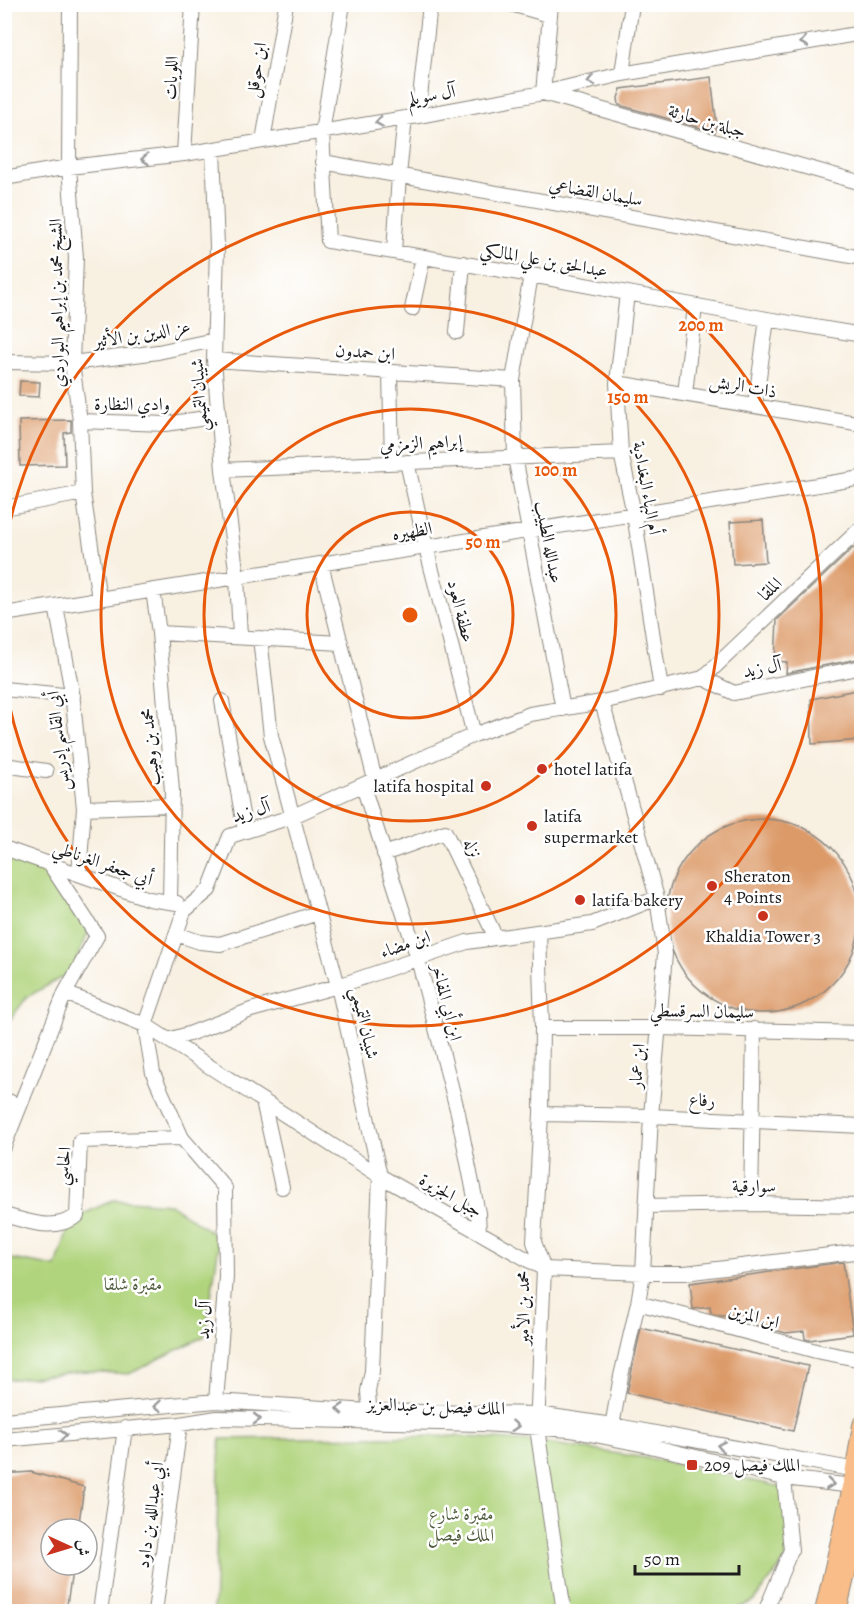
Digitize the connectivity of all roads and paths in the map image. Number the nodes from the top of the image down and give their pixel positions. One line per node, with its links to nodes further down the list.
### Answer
1 (70, 4): 18 (street, الشيخ محمد بن إبراهيم البواردي)
2 (193, 4): 16 (street, اللويات)
3 (285, 4): 14 (street, ابن حوقل)
4 (343, 4): 13 (street, عبدالحق بن علي المالكي)
5 (430, 4): 12 (street)
6 (511, 4): 8 (street)
7 (632, 4): 10 (street)
8 (550, 10): 11 (street)
9 (861, 33): 10 (street, آل سويلم, one-way to 10)
10 (622, 74): 11 (street, آل سويلم, one-way to 11)
11 (543, 93): 12 (street, آل سويلم); 21 (street, جبلة بن حارثة)
12 (412, 117): 13 (street, آل سويلم, one-way to 13); 19 (street)
13 (322, 132): 14 (street, آل سويلم); 17 (street, عبدالحق بن علي المالكي)
14 (263, 141): 15 (street, آل سويلم)
15 (213, 150): 16 (street, آل سويلم); 33 (street, شيبان التميمي)
16 (184, 154): 18 (street, آل سويلم, one-way to 18)
17 (323, 162): 19 (street, سليمان القضاعي); 22 (street, عبدالحق بن علي المالكي)
18 (69, 167): 20 (street, آل سويلم); 36 (street, الشيخ محمد بن إبراهيم البواردي)
19 (399, 175): 22 (street); 24 (street, سليمان القضاعي)
20 (4, 178)
21 (861, 183)
22 (394, 252): 23 (street, عبدالحق بن علي المالكي)
23 (423, 257): 25 (street, عبدالحق بن علي المالكي); 29 (street)
24 (861, 258)
25 (463, 263): 26 (street, عبدالحق بن علي المالكي); 31 (street)
26 (531, 275): 27 (street, عبدالحق بن علي المالكي); 38 (street, عبدالله الطبيب)
27 (627, 293): 28 (street, عبدالحق بن علي المالكي); 39 (street, أم البهاء البغدادية)
28 (695, 306): 30 (street, عبدالحق بن علي المالكي); 40 (street)
29 (412, 309)
30 (767, 320): 32 (street, عبدالحق بن علي المالكي); 41 (street)
31 (457, 332)
32 (861, 335)
33 (214, 340): 34 (street, شيبان التميمي); 36 (street, عز الدين بن الأثير)
34 (214, 360): 37 (street, ابن حمدون); 42 (street, شيبان التميمي)
35 (4, 362): 36 (street, عز الدين بن الأثير)
36 (72, 363): 43 (street, الشيخ محمد بن إبراهيم البواردي)
37 (390, 372): 38 (street, ابن حمدون); 48 (street)
38 (513, 380): 46 (street, عبدالله الطبيب)
39 (617, 382): 40 (street, ذات الريش); 45 (street, أم البهاء البغدادية)
40 (685, 394): 41 (street, ذات الريش)
41 (755, 406): 44 (street, ذات الريش)
42 (219, 416): 43 (street, وادي النظارة); 49 (street, شيبان التميمي)
43 (80, 421): 51 (street, الشيخ محمد بن إبراهيم البواردي)
44 (861, 424)
45 (621, 453): 46 (street, إبراهيم الزمزمي); 53 (street, أم البهاء البغدادية)
46 (515, 457): 47 (street, إبراهيم الزمزمي); 55 (street, عبدالله الطبيب)
47 (407, 462): 48 (street, إبراهيم الزمزمي); 56 (street, عطفة العود)
48 (392, 463): 49 (street, إبراهيم الزمزمي)
49 (223, 470): 58 (street, شيبان التميمي)
50 (861, 478): 53 (street, الظهيره)
51 (83, 493): 52 (street); 60 (street, الشيخ محمد بن إبراهيم البواردي)
52 (4, 508)
53 (634, 514): 55 (street, الظهيره); 70 (street, أم البهاء البغدادية)
54 (861, 526): 68 (street, الملقا)
55 (528, 531): 56 (street, الظهيره); 74 (street, عبدالله الطبيب)
56 (426, 547): 57 (street, الظهيره); 75 (street, عطفة العود)
57 (321, 564): 58 (street, الظهيره); 66 (street, ابن أبي المفاخر)
58 (237, 577): 59 (street, الظهيره); 64 (street, شيبان التميمي)
59 (153, 590): 60 (street, الظهيره); 63 (street, محمد بن وهيب)
60 (99, 599): 61 (street, الظهيره)
61 (56, 606): 62 (street, الظهيره); 71 (street, أبي القاسم إدريس)
62 (4, 614)
63 (159, 633): 64 (street); 79 (street, محمد بن وهيب)
64 (240, 637): 65 (street)
65 (260, 638): 66 (street); 81 (street, شيبان التميمي)
66 (341, 643): 78 (street, ابن أبي المفاخر)
67 (861, 667): 68 (street, آل زيد)
68 (703, 678): 70 (street, آل زيد)
69 (4, 689): 71 (street)
70 (661, 689): 73 (street, آل زيد)
71 (72, 696): 80 (street, أبي القاسم إدريس)
72 (222, 701): 82 (street)
73 (602, 702): 74 (street, آل زيد); 87 (street, ابن عمار)
74 (563, 709): 75 (street, آل زيد)
75 (474, 735): 78 (street, آل زيد)
76 (4, 765): 77 (street)
77 (46, 771)
78 (369, 783): 81 (street, آل زيد); 84 (street, ابن أبي المفاخر)
79 (171, 805): 80 (street); 88 (street, محمد بن وهيب)
80 (84, 808): 86 (street, أبي القاسم إدريس)
81 (291, 817): 82 (street, آل زيد); 90 (street, شيبان التميمي)
82 (245, 831): 89 (street, آل زيد)
83 (4, 848): 85 (street, أبي جعفر الغرناطي)
84 (384, 854): 93 (street, نزله); 94 (street, ابن أبي المفاخر)
85 (49, 863): 86 (street, أبي جعفر الغرناطي); 96 (street)
86 (79, 873): 88 (street, أبي جعفر الغرناطي)
87 (657, 898): 91 (street, ابن مضاء); 99 (street, ابن عمار)
88 (170, 902): 89 (street, أبي جعفر الغرناطي)
89 (191, 906): 92 (street, آل زيد)
90 (318, 913): 92 (street); 95 (street, شيبان التميمي)
91 (539, 932): 93 (street, ابن مضاء); 98 (street, محمد بن الأمير)
92 (176, 934): 97 (street, آل زيد)
93 (496, 938): 94 (street, ابن مضاء)
94 (418, 959): 95 (street, ابن مضاء); 118 (street, ابن أبي المفاخر)
95 (338, 986): 102 (street, ابن مضاء); 112 (street, شيبان التميمي)
96 (65, 993): 97 (street, جبل الجزيرة); 105 (street)
97 (145, 1025): 102 (street, جبل الجزيرة); 110 (street, آل زيد)
98 (542, 1028): 99 (street, سليمان السرقسطي); 106 (street, محمد بن الأمير)
99 (659, 1028): 100 (street, سليمان السرقسطي); 107 (street, ابن عمار)
100 (754, 1029): 101 (street, سليمان السرقسطي); 108 (street)
101 (861, 1033)
102 (168, 1040): 104 (street, جبل الجزيرة)
103 (4, 1099): 105 (street)
104 (263, 1101): 112 (street, جبل الجزيرة); 113 (street)
105 (19, 1106): 111 (street)
106 (541, 1114): 107 (street, رفاع); 120 (street, محمد بن الأمير)
107 (651, 1116): 108 (street, رفاع); 115 (street, ابن عمار)
108 (753, 1120): 109 (street, رفاع); 114 (street)
109 (861, 1126)
110 (182, 1138): 117 (street, الحاسي); 124 (street, آل زيد)
111 (4, 1146)
112 (380, 1176): 118 (street, جبل الجزيرة); 125 (street, شيبان التميمي)
113 (282, 1187)
114 (751, 1204): 115 (street, سوارقية); 116 (street, سوارقية)
115 (646, 1206): 121 (street, ابن عمار)
116 (861, 1206)
117 (4, 1215)
118 (479, 1232): 120 (street, جبل الجزيرة)
119 (861, 1251): 121 (street, جبل الجزيرة)
120 (544, 1269): 121 (street, جبل الجزيرة); 127 (street, محمد بن الأمير)
121 (643, 1273): 122 (street, ابن عمار)
122 (638, 1303): 123 (street, ابن المزين); 131 (street, ابن عمار)
123 (861, 1360)
124 (216, 1401): 125 (street, الملك فيصل بن عبدالعزيز, one-way to 124); 126 (street, الملك فيصل بن عبدالعزيز, one-way to 126)
125 (370, 1417): 127 (street, الملك فيصل بن عبدالعزيز); 128 (street, الملك فيصل بن عبدالعزيز, one-way to 125)
126 (4, 1420)
127 (537, 1421): 131 (street, الملك فيصل بن عبدالعزيز); 138 (street, محمد بن الأمير)
128 (180, 1424): 130 (street, الملك فيصل بن عبدالعزيز); 137 (street, أبي عبدالله بن داود)
129 (861, 1425): 134 (main road)
130 (125, 1428): 132 (street, الملك فيصل بن عبدالعزيز, one-way to 130); 136 (street)
131 (611, 1432): 133 (street, الملك فيصل بن عبدالعزيز); 134 (street, الملك فيصل بن عبدالعزيز, one-way to 131)
132 (4, 1440)
133 (784, 1478): 134 (street, الملك فيصل بن عبدالعزيز, one-way to 134); 139 (street)
134 (858, 1479): 141 (main road)
135 (861, 1506): 142 (main road)
136 (100, 1611)
137 (155, 1611)
138 (564, 1611)
139 (764, 1611): 140 (street)
140 (787, 1611)
141 (824, 1611)
142 (837, 1611)

